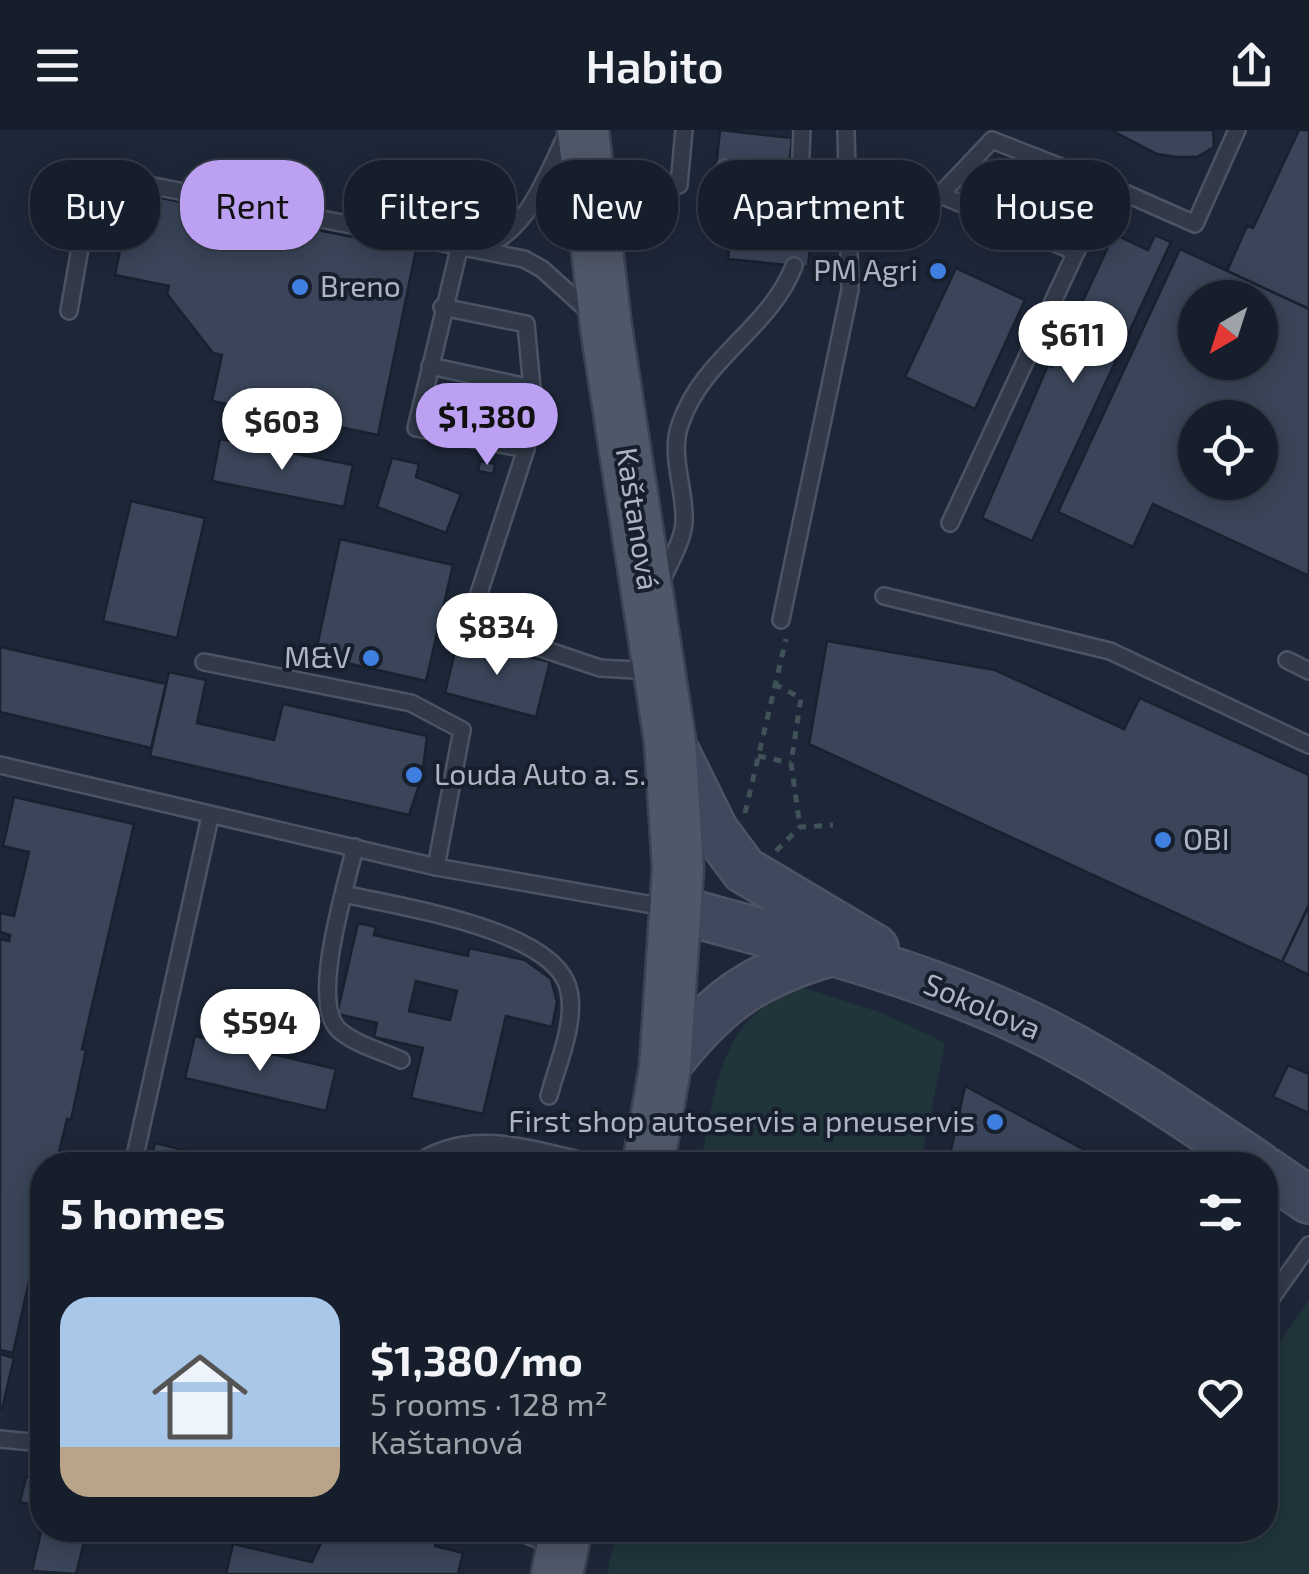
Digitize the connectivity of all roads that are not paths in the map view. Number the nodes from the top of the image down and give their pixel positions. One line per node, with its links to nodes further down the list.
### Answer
1 (569, 130): 16 (lane)
2 (583, 130): 24 (main road, Kaštanová)
3 (684, 130): 12 (lane)
4 (802, 130): 7 (lane)
5 (846, 130): 8 (lane)
6 (1237, 130): 13 (lane)
7 (801, 160)
8 (847, 160)
9 (973, 160): 10 (lane)
10 (1043, 160)
11 (960, 174): 14 (lane)
12 (679, 185)
13 (1130, 195)
14 (940, 196): 20 (lane)
15 (344, 223): 23 (lane)
16 (516, 223)
17 (459, 250): 22 (lane)
18 (487, 250): 24 (lane)
19 (849, 250): 31 (lane)
20 (1076, 252): 28 (lane)
21 (794, 266): 30 (lane)
22 (442, 307): 25 (lane); 26 (lane)
23 (70, 312)
24 (606, 327): 30 (main road, Kaštanová)
25 (430, 366): 26 (lane); 27 (lane)
26 (532, 388): 27 (lane)
27 (526, 449): 35 (lane)
28 (950, 523)
29 (884, 596): 37 (lane)
30 (650, 607): 35 (main road, Kaštanová)
31 (783, 629)
32 (1287, 660): 34 (lane)
33 (204, 662): 41 (lane)
34 (1309, 670)
35 (660, 671): 36 (main road, Kaštanová)
36 (670, 741): 43 (main road, Kaštanová); 45 (street)
37 (1309, 745)
38 (0, 765): 39 (lane)
39 (210, 817): 40 (lane); 49 (lane)
40 (354, 848): 41 (lane); 42 (lane)
41 (436, 867): 43 (lane)
42 (344, 894): 46 (lane); 48 (lane)
43 (679, 910): 44 (street, Sokolova); 47 (main road, Kaštanová)
44 (829, 953): 45 (street, Sokolova); 47 (street)
45 (936, 986): 53 (street, Sokolova)
46 (401, 1060)
47 (665, 1068): 52 (main road, Kaštanová)
48 (549, 1096)
49 (136, 1152)
50 (435, 1152): 51 (lane)
51 (537, 1152)
52 (650, 1152)
53 (1239, 1152)
54 (1278, 1179): 55 (street)
55 (1309, 1200)
56 (1309, 1244): 57 (lane)
57 (1278, 1288)
58 (0, 1439): 59 (lane)
59 (30, 1442)

